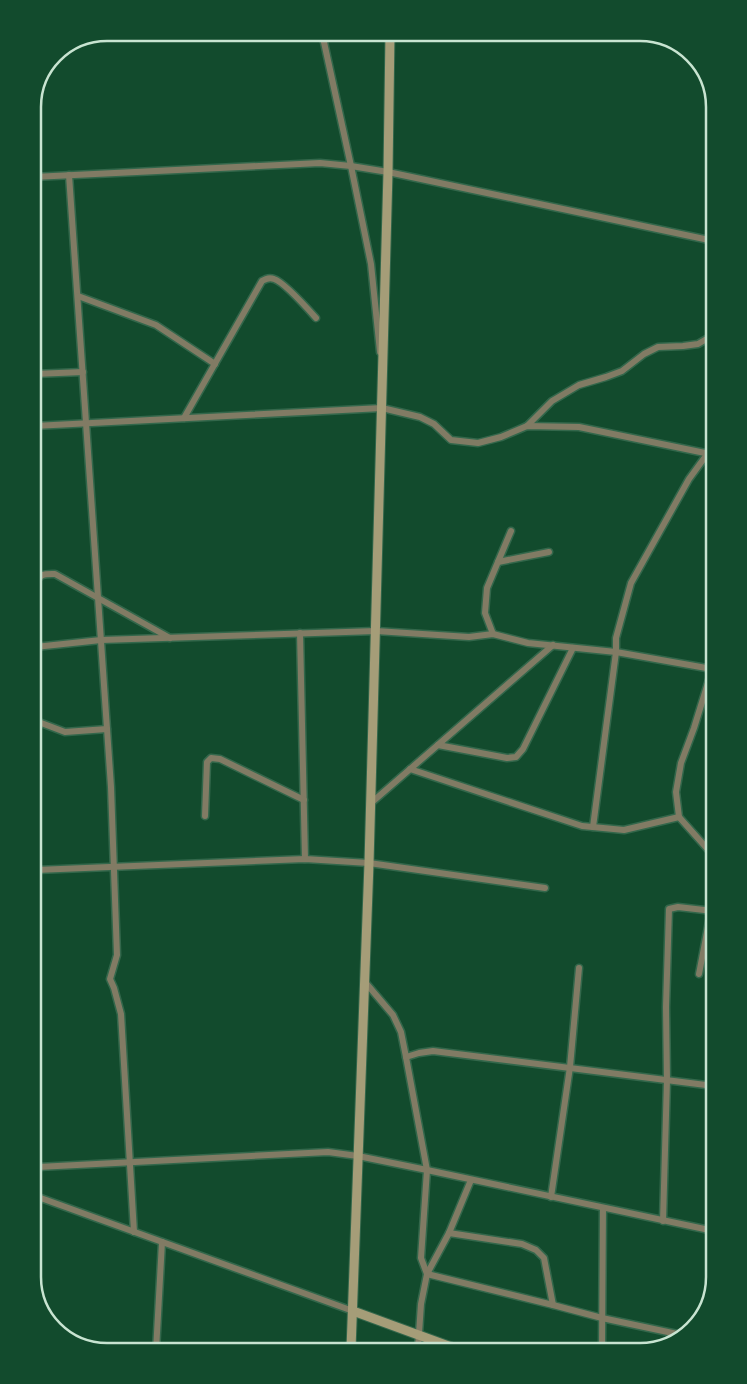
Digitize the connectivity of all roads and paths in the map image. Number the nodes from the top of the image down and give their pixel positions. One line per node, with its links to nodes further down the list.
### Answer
1 (324, 41): 3 (street)
2 (390, 41): 4 (street)
3 (351, 166): 4 (street); 5 (street); 14 (street)
4 (388, 172): 7 (street); 14 (street)
5 (70, 175): 6 (street); 8 (street)
6 (41, 177)
7 (706, 239)
8 (78, 296): 11 (street); 12 (street)
9 (316, 318): 11 (street)
10 (706, 339): 19 (street)
11 (215, 364): 16 (street)
12 (83, 372): 13 (street); 17 (street)
13 (41, 374)
14 (382, 381): 15 (street)
15 (382, 408): 16 (street); 19 (street); 27 (street)
16 (184, 418): 17 (street)
17 (86, 423): 18 (street); 26 (street)
18 (41, 426)
19 (527, 426): 20 (street)
20 (706, 453)
21 (706, 458): 35 (street)
22 (511, 531): 24 (street)
23 (549, 552): 24 (street)
24 (498, 562): 29 (street)
25 (43, 574): 26 (street)
26 (98, 597): 30 (street); 31 (street)
27 (376, 631): 28 (street); 29 (street); 43 (street)
28 (300, 633): 30 (street); 42 (street)
29 (493, 634): 32 (street)
30 (170, 638): 31 (street)
31 (101, 640): 33 (street); 39 (street)
32 (553, 645): 34 (street); 40 (street)
33 (41, 646)
34 (572, 648): 35 (street); 40 (street)
35 (616, 652): 36 (street); 46 (street)
36 (706, 669)
37 (706, 689): 45 (street)
38 (41, 723): 39 (street)
39 (107, 729): 50 (street)
40 (438, 745): 41 (street)
41 (410, 769): 43 (street); 46 (street)
42 (304, 800): 44 (street); 48 (street)
43 (371, 803): 49 (street)
44 (205, 816)
45 (679, 817): 46 (street); 47 (street)
46 (593, 828)
47 (706, 847)
48 (305, 859): 49 (street); 50 (street)
49 (369, 863): 52 (street); 57 (street)
50 (114, 867): 51 (street); 63 (street)
51 (41, 870)
52 (545, 888)
53 (706, 910): 60 (street)
54 (706, 942): 56 (street)
55 (579, 968): 59 (street)
56 (700, 974)
57 (365, 982): 58 (street); 62 (street)
58 (406, 1057): 59 (street); 65 (street)
59 (570, 1067): 60 (street); 67 (street)
60 (667, 1080): 61 (street); 70 (street)
61 (706, 1085)
62 (358, 1156): 63 (street); 65 (street); 77 (street)
63 (130, 1163): 64 (street); 72 (street)
64 (41, 1167)
65 (427, 1170): 66 (street); 75 (street)
66 (472, 1180): 67 (street); 73 (street)
67 (551, 1197): 69 (street)
68 (41, 1198): 72 (street)
69 (603, 1208): 70 (street); 78 (street)
70 (663, 1221): 71 (street)
71 (706, 1230)
72 (134, 1232): 74 (street)
73 (449, 1233): 75 (street); 76 (street)
74 (162, 1242): 77 (street); 81 (street)
75 (427, 1274): 76 (street); 80 (street)
76 (554, 1305): 78 (street)
77 (353, 1311): 80 (street); 82 (street)
78 (602, 1318): 79 (street); 85 (street)
79 (675, 1333)
80 (418, 1335): 83 (street); 84 (street)
81 (156, 1343)
82 (351, 1343)
83 (418, 1343)
84 (440, 1343)
85 (602, 1343)

